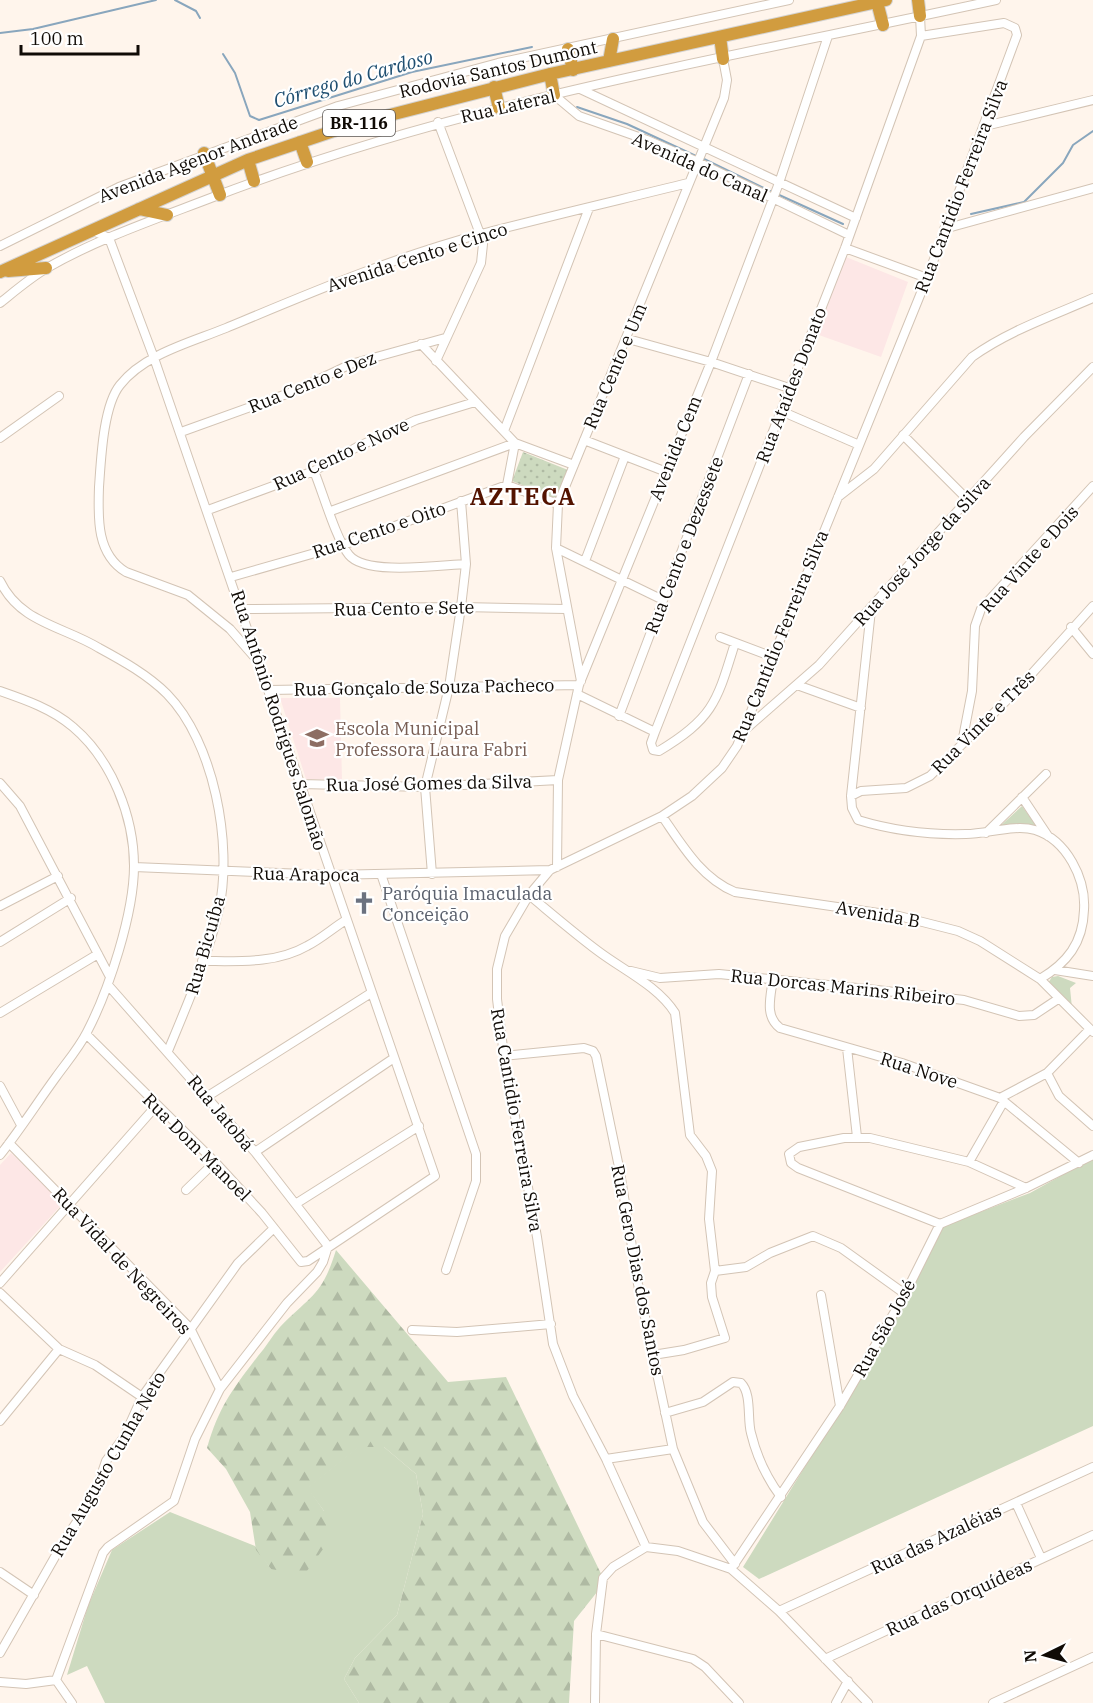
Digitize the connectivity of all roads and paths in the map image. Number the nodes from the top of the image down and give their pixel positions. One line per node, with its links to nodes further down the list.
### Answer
1 (789, 0): 10 (street, Avenida Agenor Andrade)
2 (918, 0): 5 (highway)
3 (996, 0): 5 (street)
4 (882, 1): 6 (highway); 9 (highway, Rodovia Santos Dumont / BR-116)
5 (920, 16): 6 (street, Rua Lateral); 8 (street, Rua Ataídes Donato)
6 (883, 25): 7 (street, Rua Lateral)
7 (828, 36): 12 (street, Rua Lateral); 32 (street, Avenida Cem)
8 (921, 36): 22 (street, Rua Cantidio Ferreira Silva); 39 (street, Rua Ataídes Donato)
9 (720, 37): 12 (highway); 13 (highway, Rodovia Santos Dumont / BR-116)
10 (613, 39): 11 (street, Avenida Agenor Andrade); 13 (highway)
11 (568, 49): 14 (highway); 25 (street, Avenida Agenor Andrade)
12 (723, 58): 17 (street, Rua Lateral); 24 (street, Rua Cento e Um)
13 (609, 61): 14 (highway, Rodovia Santos Dumont / BR-116)
14 (573, 70): 15 (highway, Rodovia Santos Dumont / BR-116)
15 (550, 74): 16 (highway, Rodovia Santos Dumont / BR-116); 18 (highway)
16 (494, 87): 20 (highway); 23 (highway, Rodovia Santos Dumont / BR-116)
17 (580, 89): 18 (street, Rua Lateral); 24 (street, Avenida do Canal)
18 (554, 95): 20 (street, Rua Lateral); 28 (street, Avenida do Canal)
19 (1093, 100): 22 (street)
20 (499, 108): 21 (street, Rua Lateral)
21 (438, 122): 27 (street, Rua Lateral); 42 (street)
22 (985, 126): 41 (street, Rua Cantidio Ferreira Silva)
23 (300, 142): 26 (highway, Rodovia Santos Dumont / BR-116); 27 (highway)
24 (704, 147): 28 (street, Rua Cento e Um); 32 (street, Avenida do Canal)
25 (204, 153): 29 (highway); 45 (street, Avenida Agenor Andrade)
26 (248, 160): 29 (highway, Rodovia Santos Dumont / BR-116); 30 (highway)
27 (307, 162): 30 (street, Rua Lateral)
28 (698, 162): 31 (street, Rua Cento e Um); 35 (street, Avenida do Canal)
29 (212, 176): 34 (highway); 37 (highway, Rodovia Santos Dumont / BR-116)
30 (254, 180): 34 (street, Rua Lateral)
31 (688, 183): 36 (street, Avenida Cento e Cinco); 53 (street, Rua Cento e Um)
32 (779, 183): 35 (street, Avenida Cem); 39 (street, Avenida do Canal)
33 (1093, 188): 41 (street)
34 (220, 195): 38 (street, Rua Lateral)
35 (772, 200): 43 (street, Avenida do Canal); 57 (street, Avenida Cem)
36 (589, 208): 42 (street, Avenida Cento e Cinco); 65 (street)
37 (139, 209): 38 (highway); 40 (highway, Rodovia Santos Dumont / BR-116)
38 (167, 215): 44 (street, Rua Lateral)
39 (856, 218): 43 (street, Rua Ataídes Donato)
40 (89, 229): 44 (street); 48 (highway, Rodovia Santos Dumont / BR-116)
41 (944, 229): 49 (street, Rua Cantidio Ferreira Silva)
42 (480, 234): 52 (street); 55 (street, Avenida Cento e Cinco)
43 (849, 235): 46 (street, Rua Ataídes Donato)
44 (109, 238): 47 (street, Rua Lateral); 55 (street, Rua Antônio Rodrigues Salomão)
45 (0, 246)
46 (844, 248): 49 (street); 60 (street, Rua Ataídes Donato)
47 (46, 268): 48 (highway); 51 (street, Rua Lateral)
48 (0, 271)
49 (927, 278): 70 (street, Rua Cantidio Ferreira Silva)
50 (1093, 298): 66 (street)
51 (0, 303)
52 (445, 338): 54 (street, Rua Cento e Dez); 56 (street)
53 (628, 339): 57 (street); 68 (street, Rua Cento e Um)
54 (421, 344): 56 (street); 64 (street, Rua Cento e Dez)
55 (154, 358): 64 (street, Rua Antônio Rodrigues Salomão); 101 (street, Avenida Cento e Cinco)
56 (436, 361): 62 (street)
57 (711, 362): 59 (street); 74 (street, Avenida Cem)
58 (1093, 367): 78 (street, Rua José Jorge da Silva)
59 (750, 374): 60 (street); 90 (street, Rua Cento e Dezessete)
60 (789, 388): 63 (street, Rua Ataídes Donato)
61 (59, 396): 67 (street)
62 (475, 402): 65 (street); 73 (street, Rua Cento e Nove)
63 (780, 411): 70 (street); 110 (street, Rua Ataídes Donato)
64 (181, 432): 81 (street, Rua Antônio Rodrigues Salomão)
65 (504, 432): 69 (street)
66 (903, 435): 77 (street); 78 (street)
67 (0, 438)
68 (584, 440): 71 (street); 72 (street, Rua Cento e Um)
69 (515, 443): 72 (street); 75 (street); 82 (street)
70 (857, 444): 77 (street, Rua Cantidio Ferreira Silva)
71 (625, 456): 74 (street); 85 (street)
72 (574, 465): 80 (street, Rua Cento e Um)
73 (314, 471): 81 (street, Rua Cento e Nove); 82 (street)
74 (664, 471): 89 (street, Avenida Cem)
75 (507, 485): 79 (street, Rua Cento e Oito); 80 (street)
76 (1093, 486): 111 (street, Rua Vinte e Dois)
77 (836, 498): 100 (street, Rua Cantidio Ferreira Silva)
78 (968, 500): 95 (street, Rua José Jorge da Silva)
79 (461, 501): 83 (street, Rua Cento e Oito); 86 (street)
80 (558, 504): 84 (street, Rua Cento e Um)
81 (208, 510): 87 (street, Rua Antônio Rodrigues Salomão)
82 (331, 511): 83 (street)
83 (343, 545): 86 (street); 87 (street, Rua Cento e Oito)
84 (556, 548): 85 (street); 94 (street, Rua Cento e Um)
85 (585, 561): 89 (street)
86 (466, 564): 92 (street)
87 (231, 577): 93 (street, Rua Antônio Rodrigues Salomão)
88 (0, 581): 124 (street, Rua Bicuíba)
89 (624, 581): 90 (street); 104 (street, Avenida Cem)
90 (663, 600): 108 (street, Rua Cento e Dezessete)
91 (1093, 606): 96 (street, Rua Vinte e Três)
92 (461, 607): 93 (street, Rua Cento e Sete); 94 (street, Rua Cento e Sete); 103 (street)
93 (243, 609): 101 (street, Rua Antônio Rodrigues Salomão)
94 (566, 609): 104 (street, Rua Cento e Um)
95 (871, 610): 102 (street, Rua José Jorge da Silva); 107 (street)
96 (1071, 627): 99 (street); 111 (street, Rua Vinte e Três)
97 (720, 637): 98 (street)
98 (735, 643): 100 (street); 110 (street, Rua Ataídes Donato)
99 (1093, 654)
100 (773, 657): 109 (street, Rua Cantidio Ferreira Silva)
101 (261, 665): 105 (street, Rua Antônio Rodrigues Salomão)
102 (797, 685): 107 (street); 109 (street, Rua José Jorge da Silva)
103 (448, 687): 104 (street, Rua Gonçalo de Souza Pacheco); 105 (street, Rua Gonçalo de Souza Pacheco); 116 (street)
104 (579, 687): 108 (street); 113 (street, Avenida Cem)
105 (269, 690): 115 (street, Rua Antônio Rodrigues Salomão)
106 (0, 692): 122 (street)
107 (861, 708): 117 (street)
108 (619, 716): 110 (street)
109 (745, 729): 119 (street, Rua Cantidio Ferreira Silva)
110 (655, 732)
111 (962, 744): 117 (street, Rua Vinte e Três)
112 (1046, 774): 118 (street)
113 (558, 780): 116 (street, Rua José Gomes da Silva); 123 (street, Avenida Cem)
114 (0, 783): 128 (street, Rua Jatobá)
115 (301, 784): 116 (street, Rua José Gomes da Silva); 127 (street, Rua Antônio Rodrigues Salomão)
116 (425, 787): 126 (street)
117 (851, 796): 120 (street)
118 (1022, 797): 120 (street); 121 (street)
119 (662, 816): 123 (street, Rua Cantidio Ferreira Silva); 140 (street, Avenida B)
120 (986, 834): 121 (street)
121 (1048, 836): 137 (street)
122 (134, 867): 124 (street, Rua Arapoca); 141 (street)
123 (554, 869): 126 (street, Rua Arapoca); 129 (street, Rua Cantidio Ferreira Silva)
124 (223, 872): 127 (street, Rua Arapoca); 135 (street, Rua Bicuíba)
125 (381, 874): 126 (street, Rua Arapoca); 127 (street, Rua Arapoca); 175 (street)
126 (432, 874)
127 (330, 875): 132 (street, Rua Antônio Rodrigues Salomão)
128 (58, 876): 130 (street, Rua Jatobá); 131 (street)
129 (529, 895): 136 (street); 149 (street, Rua Cantidio Ferreira Silva)
130 (70, 898): 133 (street); 134 (street, Rua Jatobá)
131 (0, 906)
132 (346, 920): 135 (street); 142 (street, Rua Antônio Rodrigues Salomão)
133 (0, 942)
134 (98, 954): 141 (street, Rua Jatobá); 144 (street)
135 (202, 961): 148 (street, Rua Bicuíba)
136 (621, 968): 139 (street, Rua Dorcas Marins Ribeiro); 176 (street)
137 (1055, 970): 138 (street); 140 (street)
138 (1093, 976)
139 (773, 978): 143 (street, Rua Dorcas Marins Ribeiro); 147 (street, Rua Nove)
140 (1040, 979): 143 (street, Avenida B)
141 (109, 981): 146 (street); 148 (street, Rua Jatobá)
142 (371, 993): 150 (street, Rua Antônio Rodrigues Salomão); 153 (street)
143 (1058, 999): 145 (street, Avenida B)
144 (0, 1012)
145 (1091, 1031): 151 (street)
146 (86, 1034): 155 (street, Rua Dom Manoel); 156 (street)
147 (847, 1048): 154 (street, Rua Nove); 159 (street)
148 (168, 1050): 153 (street, Rua Jatobá)
149 (504, 1056): 181 (street, Rua Cantidio Ferreira Silva); 185 (street, Rua Gero Dias dos Santos)
150 (394, 1058): 157 (street, Rua Antônio Rodrigues Salomão); 161 (street)
151 (1047, 1073): 154 (street); 158 (street)
152 (0, 1086): 156 (street)
153 (207, 1096): 161 (street, Rua Jatobá)
154 (1002, 1100): 165 (street); 166 (street, Rua Nove)
155 (156, 1106): 164 (street, Rua Dom Manoel); 169 (street)
156 (21, 1125): 160 (street)
157 (419, 1126): 170 (street); 173 (street, Rua Antônio Rodrigues Salomão)
158 (1093, 1126)
159 (857, 1137): 165 (street); 171 (street)
160 (9, 1143): 162 (street); 169 (street, Rua Vidal de Negreiros)
161 (255, 1152): 170 (street, Rua Jatobá)
162 (0, 1155)
163 (1093, 1155): 166 (street)
164 (215, 1162): 168 (street); 172 (street, Rua Dom Manoel)
165 (969, 1162): 167 (street)
166 (1079, 1163): 167 (street)
167 (1026, 1188): 171 (street)
168 (186, 1190)
169 (69, 1203): 177 (street); 182 (street, Rua Vidal de Negreiros)
170 (297, 1203): 173 (street, Rua Jatobá)
171 (940, 1224): 179 (street, Rua São José)
172 (274, 1228): 174 (street, Rua Dom Manoel); 182 (street, Rua Augusto Cunha Neto)
173 (328, 1246): 174 (street, Rua Antônio Rodrigues Salomão); 186 (street)
174 (303, 1263)
175 (446, 1270)
176 (715, 1271): 179 (street); 185 (street)
177 (0, 1283)
178 (0, 1293): 184 (street)
179 (905, 1294): 189 (street, Rua São José)
180 (821, 1295): 189 (street)
181 (550, 1324): 183 (street); 194 (street, Rua Cantidio Ferreira Silva)
182 (190, 1328): 186 (street, Rua Vidal de Negreiros); 187 (street, Rua Augusto Cunha Neto)
183 (412, 1330)
184 (59, 1349): 187 (street); 190 (street)
185 (652, 1355): 191 (street, Rua Gero Dias dos Santos)
186 (220, 1389): 209 (street)
187 (142, 1398): 203 (street, Rua Augusto Cunha Neto)
188 (0, 1403): 190 (street)
189 (840, 1406): 196 (street, Rua São José)
190 (8, 1411): 192 (street)
191 (665, 1413): 193 (street, Rua Gero Dias dos Santos); 196 (street)
192 (0, 1421)
193 (673, 1449): 194 (street); 201 (street, Rua Gero Dias dos Santos)
194 (606, 1459): 199 (street, Rua Cantidio Ferreira Silva)
195 (1093, 1467): 197 (street, Rua das Azaléias)
196 (781, 1497): 201 (street, Rua São José)
197 (1016, 1503): 200 (street); 204 (street, Rua das Azaléias)
198 (1093, 1535): 200 (street, Rua das Orquídeas)
199 (646, 1547): 201 (street); 205 (street)
200 (1041, 1558): 208 (street, Rua das Orquídeas)
201 (733, 1566): 204 (street)
202 (0, 1572): 203 (street)
203 (34, 1595): 206 (street, Rua Augusto Cunha Neto)
204 (779, 1611): 208 (street)
205 (596, 1635): 213 (street); 214 (street)
206 (0, 1653)
207 (1093, 1657): 217 (street)
208 (825, 1659): 210 (street)
209 (56, 1680): 211 (street); 212 (street)
210 (848, 1681): 215 (street); 216 (street)
211 (0, 1682)
212 (72, 1703)
213 (595, 1703)
214 (740, 1703)
215 (836, 1703)
216 (868, 1703)
217 (993, 1703)

